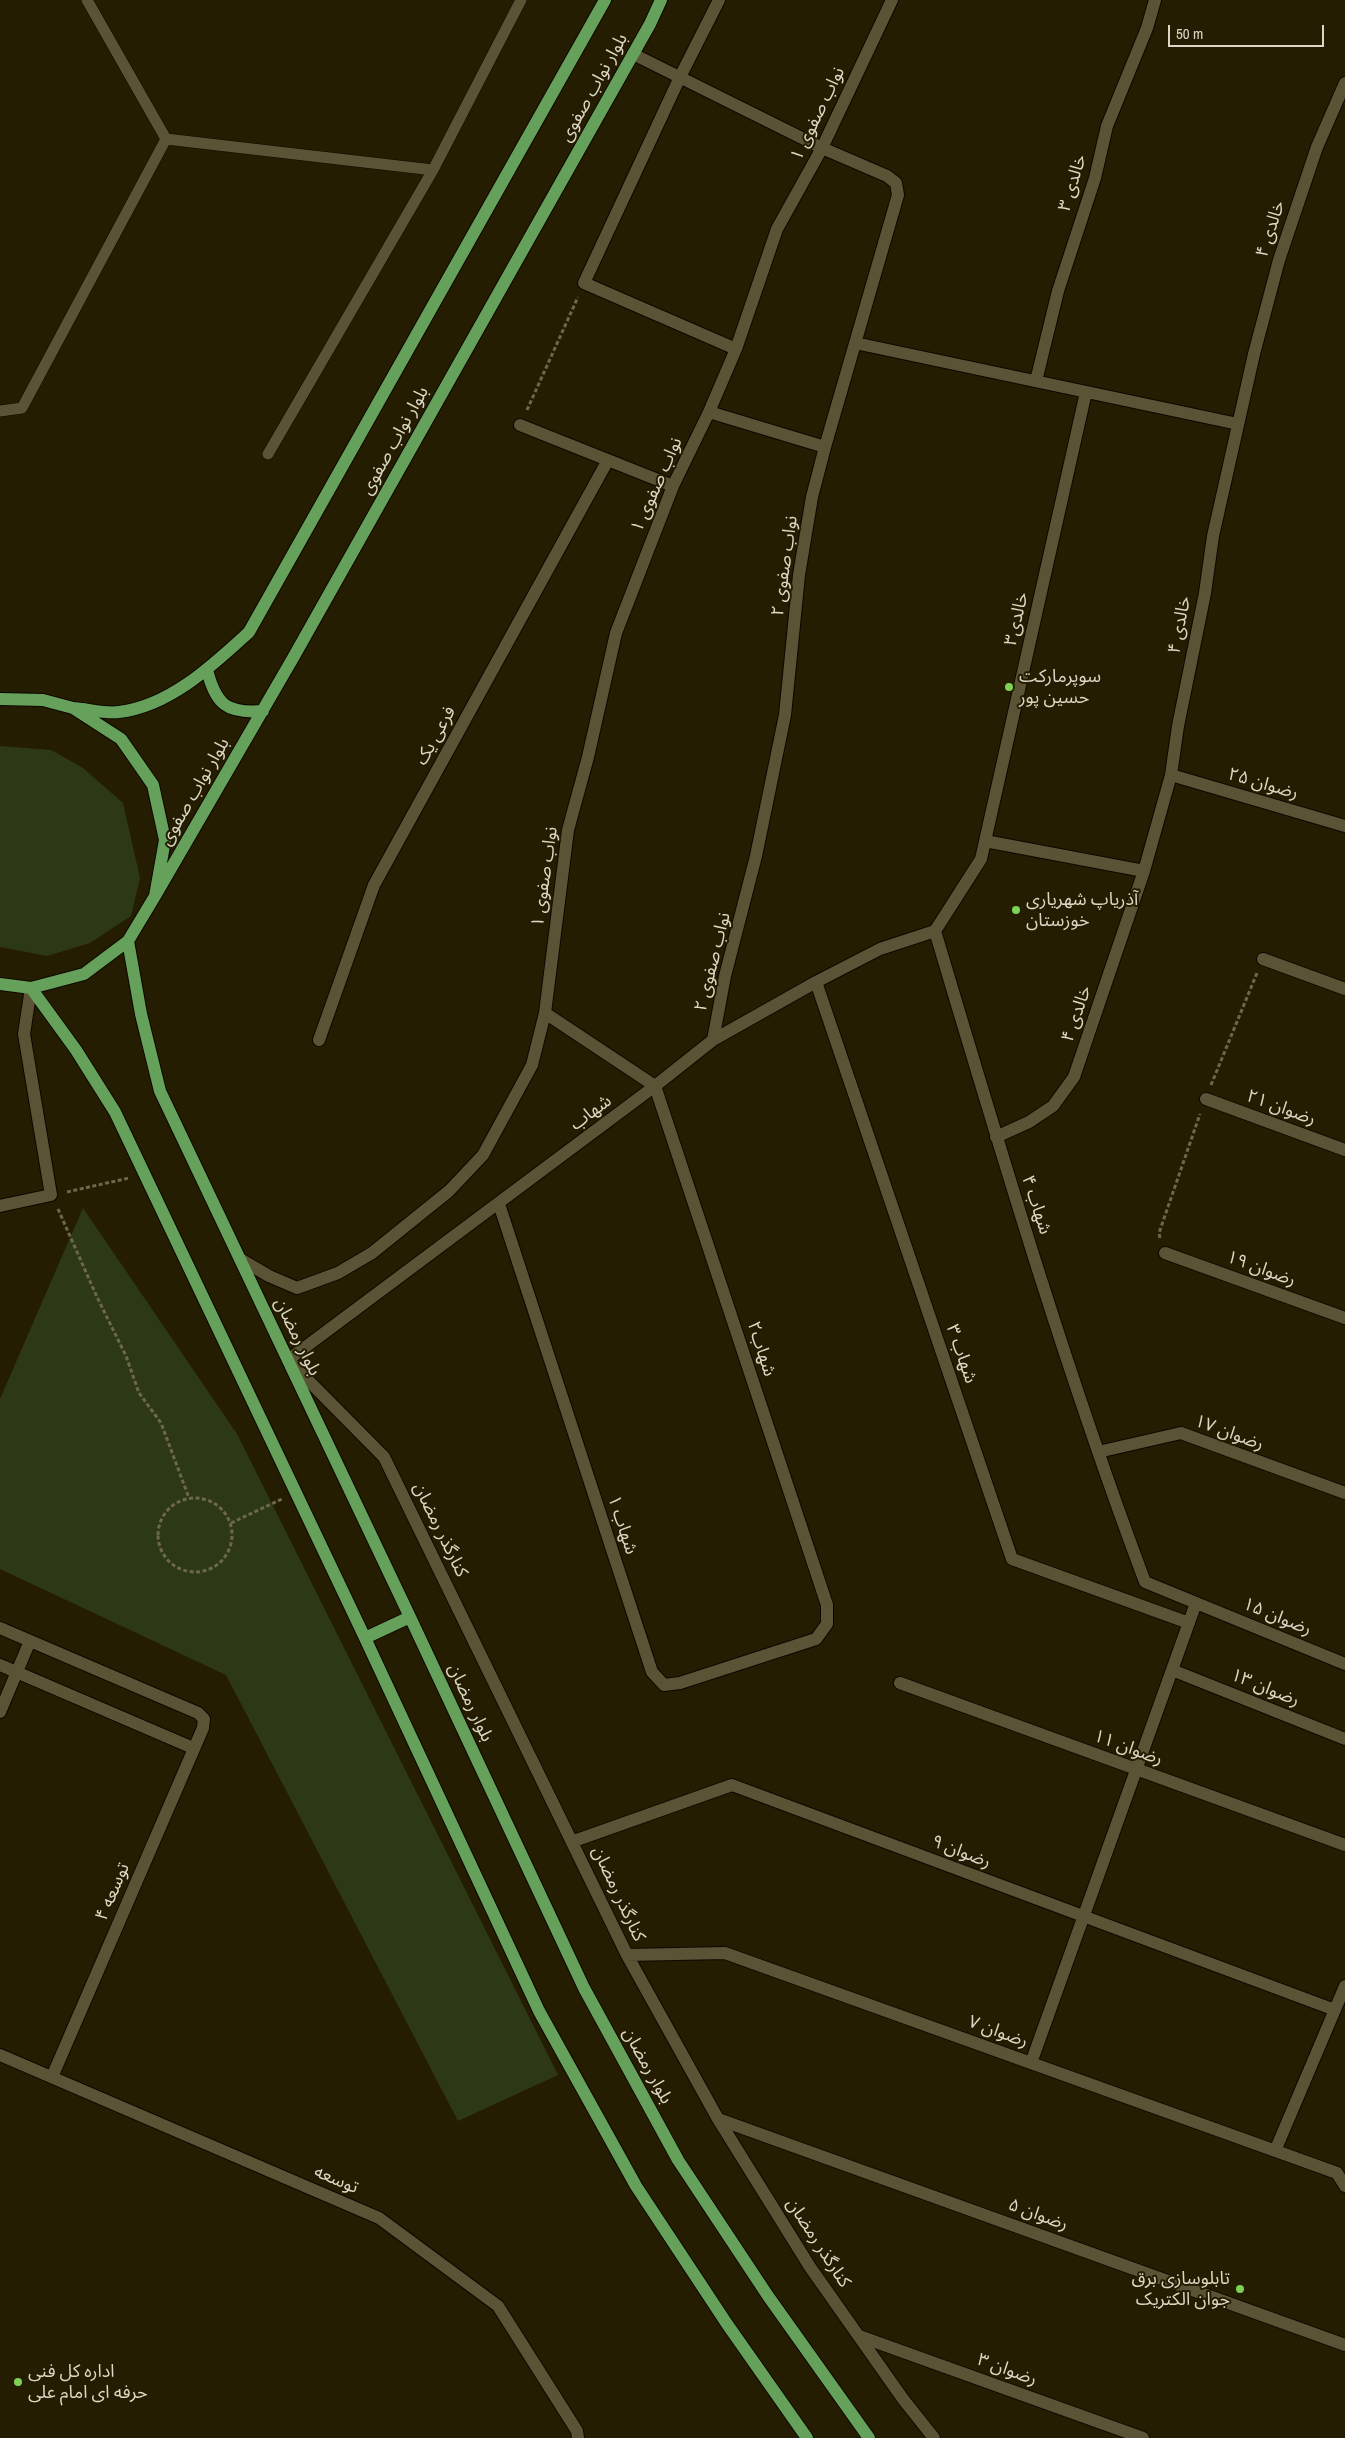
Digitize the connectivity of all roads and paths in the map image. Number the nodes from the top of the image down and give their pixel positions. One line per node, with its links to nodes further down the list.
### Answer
1 (87, 0): 11 (lane)
2 (521, 0): 13 (lane)
3 (605, 0): 27 (main road, بلوار نواب صفوی)
4 (661, 0): 8 (main road, بلوار نواب صفوی)
5 (719, 0): 9 (street)
6 (892, 0): 12 (street, نواب صفوی ۱)
7 (1155, 0): 17 (street, خالدی ۳)
8 (633, 54): 9 (street, نواب صفوی ۲); 30 (main road, بلوار نواب صفوی)
9 (680, 77): 12 (street, نواب صفوی ۲); 14 (street)
10 (1345, 83): 21 (street, خالدی ۴)
11 (166, 139): 13 (lane); 19 (lane)
12 (822, 148): 15 (street, نواب صفوی ۲); 16 (street, نواب صفوی ۱)
13 (433, 170): 24 (lane)
14 (584, 283): 16 (street); 22 (path)
15 (855, 342): 17 (street); 23 (street, نواب صفوی ۲)
16 (736, 349): 20 (street, نواب صفوی ۱)
17 (1036, 381): 18 (street)
18 (1086, 392): 21 (street); 33 (street, خالدی۳)
19 (0, 411)
20 (710, 412): 23 (street); 26 (street, نواب صفوی ۱)
21 (1238, 424): 31 (street, خالدی ۴)
22 (520, 425): 25 (street)
23 (825, 447): 45 (street, نواب صفوی ۲)
24 (268, 454)
25 (608, 460): 26 (street); 44 (street, فرعی یک)
26 (673, 486): 43 (street, نواب صفوی ۱)
27 (207, 670): 29 (main road, بلوار نواب صفوی); 30 (main road)
28 (0, 700): 29 (main road)
29 (73, 708): 35 (main road)
30 (263, 711): 35 (main road, بلوار نواب صفوی)
31 (1171, 775): 32 (street, رضوان ۲۵); 34 (street, خالدی ۴)
32 (1345, 826)
33 (986, 841): 34 (street); 36 (street, خالدی۳)
34 (1144, 871): 48 (street, خالدی ۴)
35 (155, 896): 37 (main road, بلوار نواب صفوی)
36 (935, 931): 39 (street, شهاب); 48 (street, شهاب ۴)
37 (128, 941): 41 (main road); 55 (main road, بلوار رمضان)
38 (1262, 959): 42 (street); 47 (path)
39 (816, 982): 45 (street, شهاب); 66 (street, شهاب ۳)
40 (0, 984): 41 (main road)
41 (31, 988): 50 (main road); 51 (street)
42 (1345, 988)
43 (545, 1013): 46 (street); 55 (street, نواب صفوی ۱)
44 (319, 1040)
45 (713, 1040): 46 (street, شهاب)
46 (655, 1086): 52 (street, شهاب); 67 (street, شهاب۲)
47 (1206, 1099): 49 (street, رضوان ۲۱); 54 (path)
48 (996, 1138): 58 (street, شهاب ۴)
49 (1345, 1150)
50 (145, 1175): 51 (path); 60 (main road)
51 (52, 1195): 53 (street); 62 (path)
52 (499, 1204): 57 (street, شهاب); 67 (street, شهاب ۱)
53 (0, 1206)
54 (1165, 1253): 56 (street, رضوان ۱۹)
55 (240, 1259): 57 (main road, بلوار رمضان)
56 (1345, 1318)
57 (288, 1360): 65 (main road, بلوار رمضان); 80 (street, کنارگذر رمضان)
58 (1098, 1452): 59 (street, شهاب ۴); 61 (street, رضوان ۱۷)
59 (1110, 1488): 64 (street, رضوان ۱۵)
60 (296, 1492): 63 (path); 69 (main road)
61 (1345, 1494)
62 (189, 1498): 63 (path); 63 (path)
63 (231, 1523)
64 (1196, 1604): 66 (street); 71 (street, رضوان ۱۵)
65 (410, 1617): 69 (main road); 96 (main road, بلوار رمضان)
66 (1189, 1623): 73 (street)
67 (827, 1624)
68 (0, 1628): 70 (street)
69 (365, 1638): 95 (main road)
70 (30, 1641): 74 (street); 78 (street, توسعه ۴)
71 (1345, 1664)
72 (0, 1665): 74 (street)
73 (1172, 1670): 77 (street, رضوان ۱۳); 79 (street)
74 (17, 1672): 76 (street); 78 (street)
75 (900, 1683): 79 (street, رضوان ۱۱)
76 (0, 1712)
77 (1345, 1739)
78 (193, 1748): 88 (street, توسعه ۴)
79 (1136, 1770): 81 (street, رضوان ۱۱); 82 (street)
80 (574, 1841): 82 (street, رضوان ۹); 83 (street, کنارگذر رمضان)
81 (1345, 1846)
82 (1084, 1916): 85 (street, رضوان ۹); 87 (street)
83 (627, 1955): 87 (street, رضوان ۷); 89 (street, کنارگذر رمضان)
84 (1345, 1986): 85 (street)
85 (1335, 2010): 90 (street)
86 (0, 2055): 88 (street, توسعه)
87 (1031, 2063): 90 (street, رضوان ۷)
88 (52, 2077): 94 (street, توسعه)
89 (718, 2119): 92 (street, کنارگذر رمضان); 93 (street, رضوان ۵)
90 (1275, 2151): 91 (street, رضوان ۷)
91 (1345, 2186)
92 (859, 2336): 97 (street, کنارگذر رمضان); 98 (street, رضوان ۳)
93 (1345, 2345)
94 (578, 2438)
95 (807, 2438)
96 (869, 2438)
97 (934, 2438)
98 (1143, 2438)

